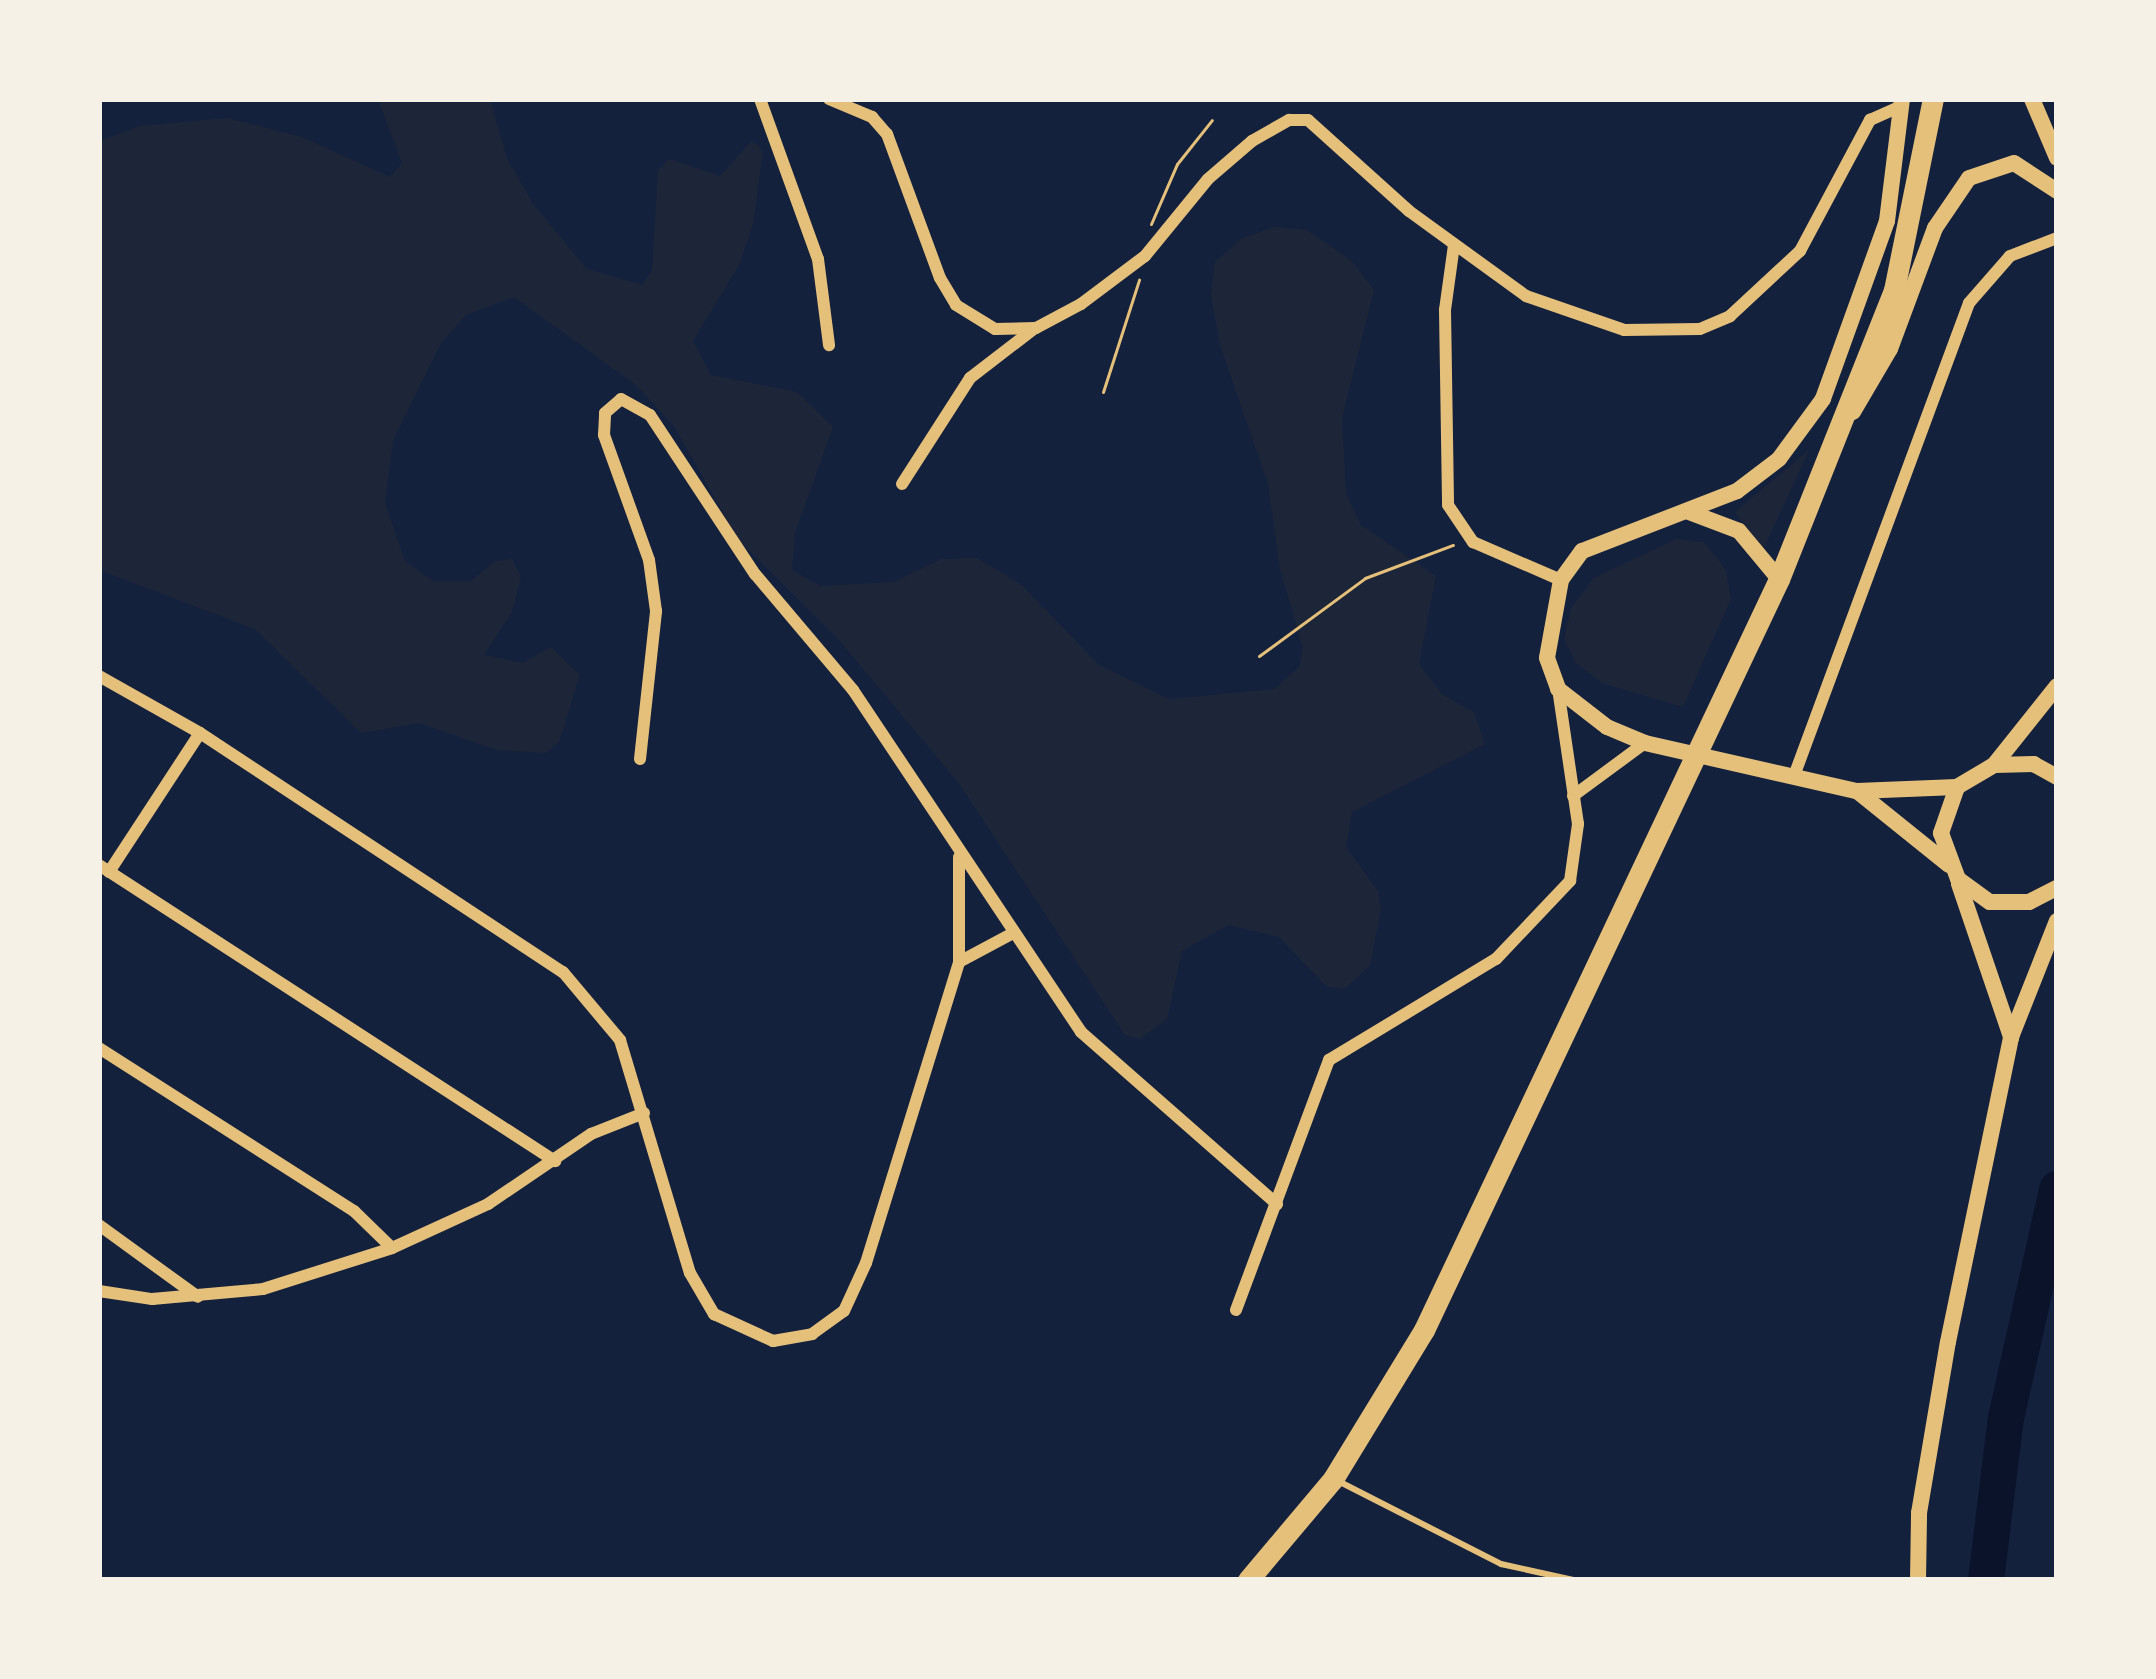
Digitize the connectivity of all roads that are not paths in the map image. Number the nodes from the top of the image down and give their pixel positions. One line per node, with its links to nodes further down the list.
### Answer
1 (760, 99): 12 (street)
2 (830, 99): 11 (street)
3 (1933, 99): 13 (highway)
4 (2032, 99): 7 (main road)
5 (1902, 103): 6 (street); 15 (main road)
6 (1879, 104): 10 (street)
7 (2057, 158)
8 (2057, 190): 13 (main road)
9 (2057, 238): 25 (street)
10 (1454, 245): 11 (street); 17 (street)
11 (1036, 328): 14 (street)
12 (829, 345)
13 (1846, 423): 16 (highway)
14 (902, 484)
15 (1682, 512): 16 (main road); 17 (main road)
16 (1779, 579): 47 (highway)
17 (1562, 580): 20 (main road)
18 (99, 676): 21 (street)
19 (2057, 686): 24 (main road)
20 (1558, 689): 22 (main road); 29 (street)
21 (200, 733): 31 (street); 39 (street)
22 (1645, 742): 25 (main road); 29 (street)
23 (640, 759): 30 (street)
24 (1994, 765): 26 (main road); 27 (main road)
25 (1795, 776): 28 (main road)
26 (2057, 777)
27 (1958, 788): 28 (main road); 32 (main road)
28 (1857, 791): 32 (main road)
29 (1573, 796): 41 (street)
30 (959, 857): 35 (street); 36 (street)
31 (104, 868): 40 (street)
32 (1953, 872): 33 (main road); 37 (main road)
33 (2057, 888)
34 (2057, 921): 37 (main road)
35 (1013, 933): 36 (street); 41 (street)
36 (959, 962): 39 (street)
37 (2011, 1037): 50 (main road)
38 (99, 1048): 43 (street)
39 (644, 1113): 40 (street)
40 (555, 1161): 43 (street)
41 (1277, 1204): 46 (street)
42 (99, 1225): 45 (street)
43 (392, 1248): 45 (street)
44 (99, 1291): 45 (street)
45 (199, 1298)
46 (1236, 1310)
47 (1333, 1479): 48 (highway); 49 (lane)
48 (1248, 1580)
49 (1573, 1580)
50 (1918, 1580)

